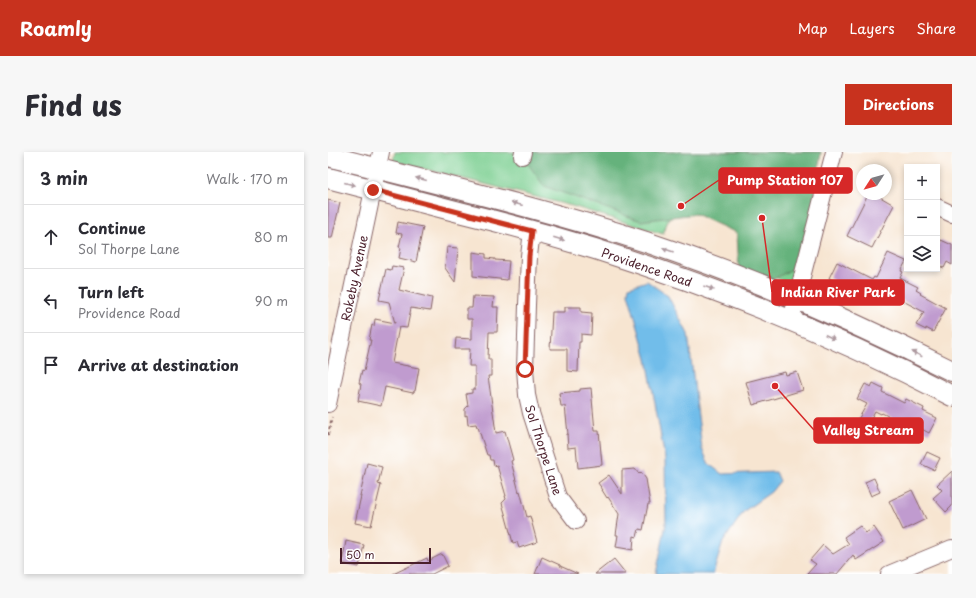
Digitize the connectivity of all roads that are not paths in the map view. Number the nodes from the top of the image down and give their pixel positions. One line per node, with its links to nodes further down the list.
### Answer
1 (834, 152): 9 (street)
2 (328, 156): 3 (main road, Providence Road)
3 (379, 160): 5 (street, Rokeby Avenue); 9 (main road, Providence Road, one-way to 3)
4 (328, 178): 5 (main road, Providence Road, one-way to 5)
5 (373, 190): 8 (main road, Providence Road); 13 (street, Rokeby Avenue)
6 (940, 208): 7 (street)
7 (952, 214)
8 (532, 231): 10 (main road, Providence Road, one-way to 10); 14 (street, Sol Thorpe Lane)
9 (796, 299): 10 (street); 11 (main road, Providence Road, one-way to 9)
10 (791, 320): 12 (main road, Providence Road, one-way to 12)
11 (952, 371)
12 (952, 396)
13 (328, 404)
14 (576, 521)
15 (952, 548): 16 (street)
16 (891, 574)

